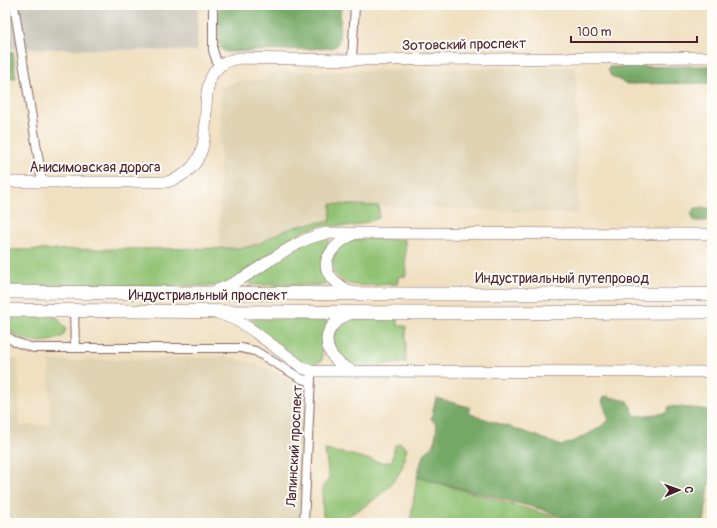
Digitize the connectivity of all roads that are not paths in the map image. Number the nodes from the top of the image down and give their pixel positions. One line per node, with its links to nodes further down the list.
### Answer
1 (14, 5): 8 (street)
2 (213, 5): 6 (street)
3 (355, 5): 5 (street)
4 (712, 57): 5 (street, Зотовский проспект)
5 (352, 60): 6 (street, Зотовский проспект)
6 (218, 66): 8 (street, Анисимовская дорога)
7 (5, 182): 8 (street, Анисимовская дорога)
8 (42, 182)
9 (358, 232): 10 (street); 12 (street); 13 (street)
10 (712, 234)
11 (5, 292): 12 (main road, Индустриальный проспект)
12 (211, 293): 13 (main road, Индустриальный проспект)
13 (355, 294): 14 (main road, Индустриальный проспект)
14 (411, 294): 15 (main road, Индустриальный путепровод)
15 (712, 294)
16 (5, 310): 17 (main road, Индустриальный проспект)
17 (74, 310): 18 (main road, Индустриальный проспект); 22 (street)
18 (210, 310): 19 (main road, Индустриальный проспект); 25 (street)
19 (356, 312): 20 (main road, Индустриальный проспект); 23 (street)
20 (712, 312)
21 (5, 335): 22 (street)
22 (75, 348): 25 (street)
23 (355, 372): 24 (street); 25 (street)
24 (712, 372)
25 (311, 376): 26 (street, Лапинский проспект)
26 (304, 523)

